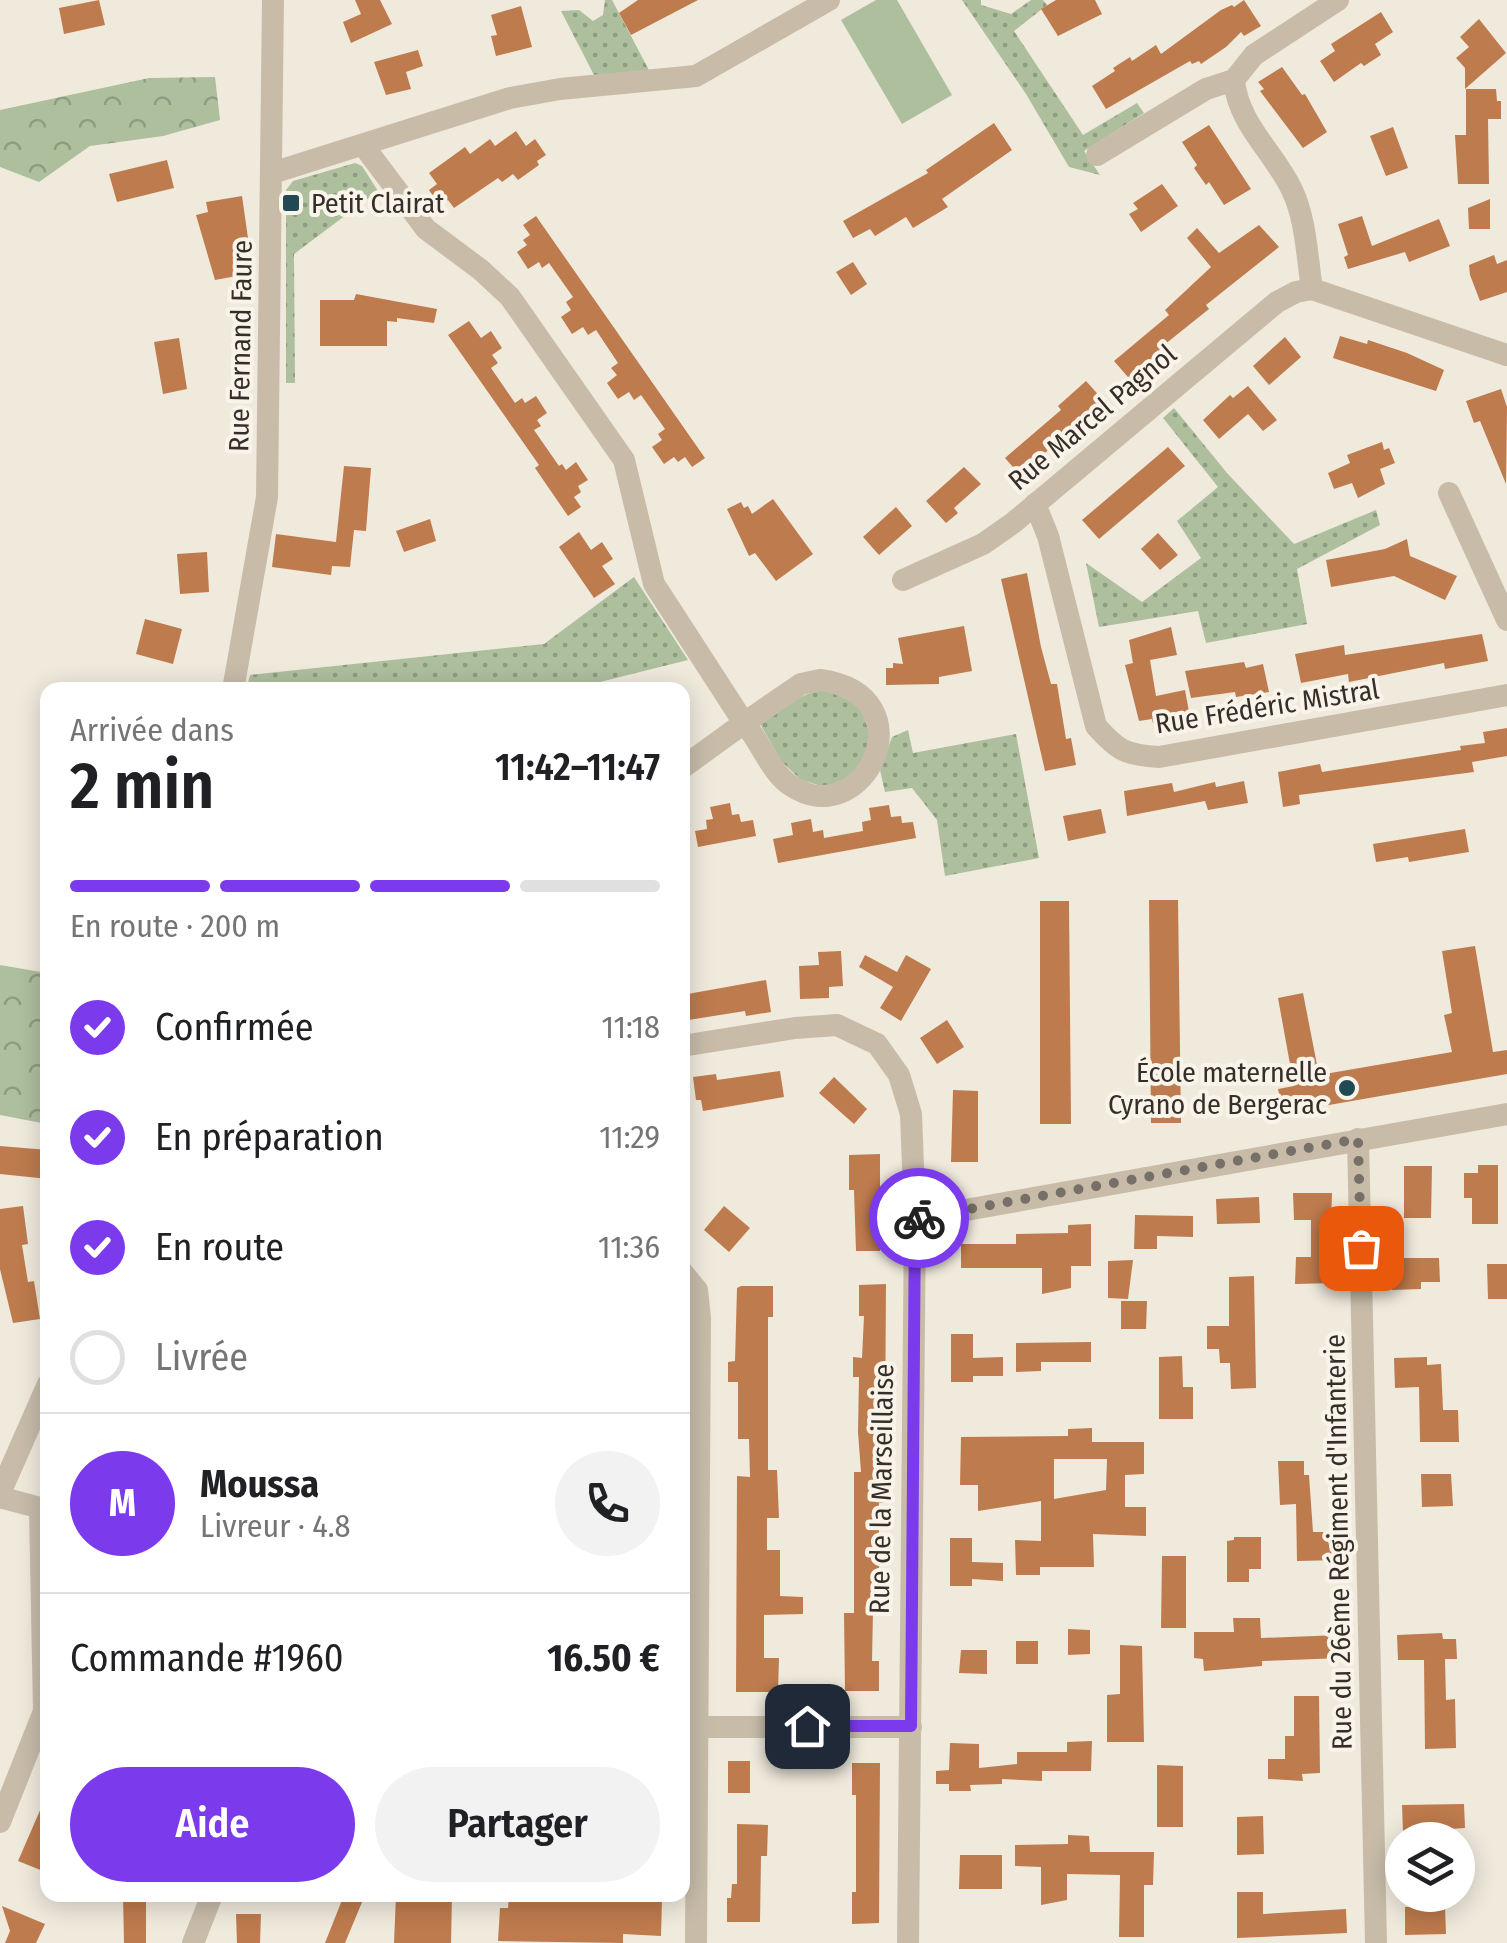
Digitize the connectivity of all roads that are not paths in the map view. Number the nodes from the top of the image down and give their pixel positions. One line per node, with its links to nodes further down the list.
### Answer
1 (274, 0): 7 (street, Rue Fernand Faure)
2 (829, 0): 5 (street)
3 (1338, 0): 4 (street)
4 (1234, 80): 6 (street); 8 (street)
5 (364, 145): 7 (street); 16 (street)
6 (1097, 156)
7 (272, 173): 14 (street, Rue Fernand Faure)
8 (1312, 289): 9 (street); 11 (street, Rue Marcel Pagnol)
9 (1507, 354)
10 (1449, 493): 13 (street)
11 (1036, 504): 12 (street, Rue Marcel Pagnol); 15 (street, Rue Frédéric Mistral)
12 (903, 580)
13 (1507, 620)
14 (233, 682)
15 (1507, 696)
16 (744, 724): 16 (street); 17 (street)
17 (690, 762)
18 (690, 1045): 21 (street, Rue de la Marseillaise)
19 (1507, 1114): 20 (street)
20 (1358, 1139): 21 (street); 35 (street, Rue du 26ème Régiment d'Infanterie)
21 (915, 1218): 29 (street, Rue de la Marseillaise)
22 (690, 1281): 28 (street)
23 (40, 1398): 24 (street)
24 (10, 1451): 25 (street)
25 (0, 1495): 26 (street)
26 (40, 1509)
27 (40, 1721): 30 (street)
28 (690, 1726): 29 (street); 33 (street)
29 (911, 1726): 34 (street, Rue de la Marseillaise)
30 (0, 1822)
31 (209, 1902): 32 (street)
32 (192, 1943)
33 (696, 1943)
34 (908, 1943)
35 (1376, 1943)

